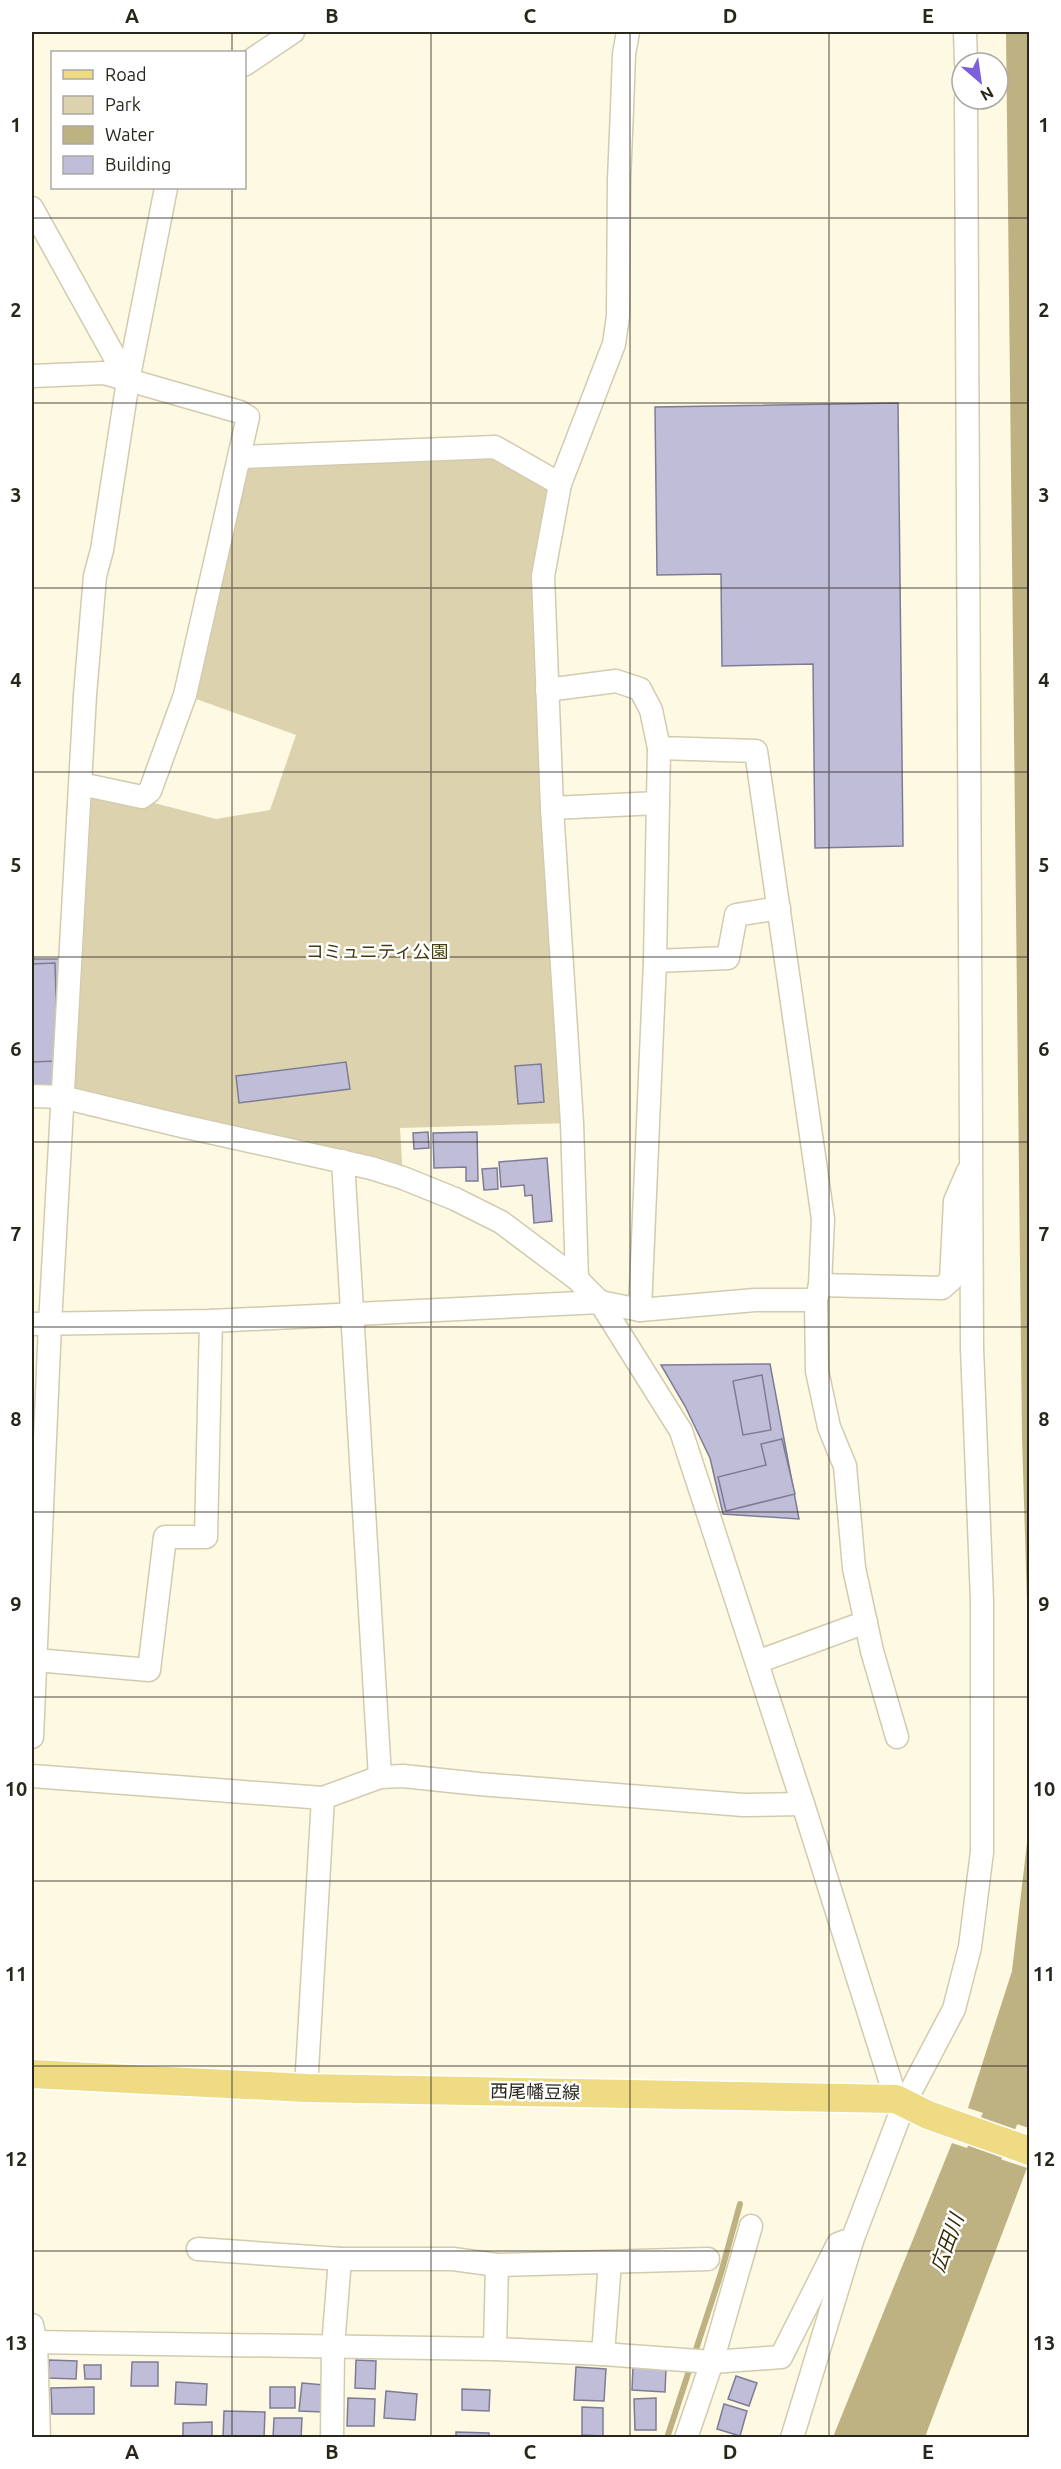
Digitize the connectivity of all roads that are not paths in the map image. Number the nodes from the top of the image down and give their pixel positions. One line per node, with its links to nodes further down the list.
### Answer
1 (293, 32): 5 (street)
2 (628, 32): 12 (street)
3 (965, 32): 4 (street)
4 (966, 51)
5 (246, 64)
6 (966, 111): 23 (street)
7 (166, 189): 10 (street)
8 (32, 208): 10 (street)
9 (32, 376): 10 (street)
10 (128, 381): 11 (street); 15 (street)
11 (241, 457): 12 (street); 15 (street)
12 (560, 484): 13 (street)
13 (547, 690): 14 (street); 17 (street)
14 (659, 748): 16 (street); 18 (street)
15 (81, 784): 21 (street)
16 (658, 803): 17 (street); 19 (street)
17 (552, 808): 24 (street)
18 (779, 908): 19 (street); 25 (street)
19 (655, 961): 27 (street)
20 (32, 1096): 21 (street)
21 (62, 1097): 22 (street); 30 (street)
22 (344, 1161): 24 (street); 28 (street)
23 (972, 1161): 25 (street); 42 (street)
24 (577, 1279): 26 (street)
25 (818, 1292): 27 (street); 31 (street)
26 (600, 1302): 27 (street); 28 (street); 33 (street)
27 (640, 1310)
28 (351, 1313): 29 (street); 37 (street)
29 (211, 1321): 30 (street); 32 (street)
30 (41, 1324): 32 (street)
31 (866, 1622): 33 (street); 35 (street)
32 (36, 1660): 34 (street)
33 (757, 1662): 39 (street)
34 (32, 1737)
35 (897, 1737)
36 (32, 1776): 38 (street)
37 (380, 1777): 38 (street); 39 (street)
38 (323, 1798): 41 (street)
39 (803, 1804): 42 (street)
40 (32, 2074): 41 (main road, 西尾幡豆線)
41 (306, 2088): 42 (main road, 西尾幡豆線)
42 (909, 2106): 43 (main road, 西尾幡豆線); 45 (street)
43 (1029, 2151)
44 (751, 2226): 55 (street)
45 (853, 2238): 55 (street); 59 (street)
46 (198, 2249): 47 (street)
47 (340, 2259): 50 (street); 52 (street)
48 (708, 2259): 49 (street)
49 (610, 2262): 50 (street); 54 (street)
50 (497, 2265): 53 (street)
51 (33, 2337): 52 (street); 56 (street)
52 (333, 2347): 53 (street); 57 (street)
53 (495, 2349): 54 (street)
54 (603, 2354): 55 (street)
55 (706, 2362): 58 (street)
56 (39, 2438)
57 (332, 2438)
58 (686, 2438)
59 (792, 2438)

